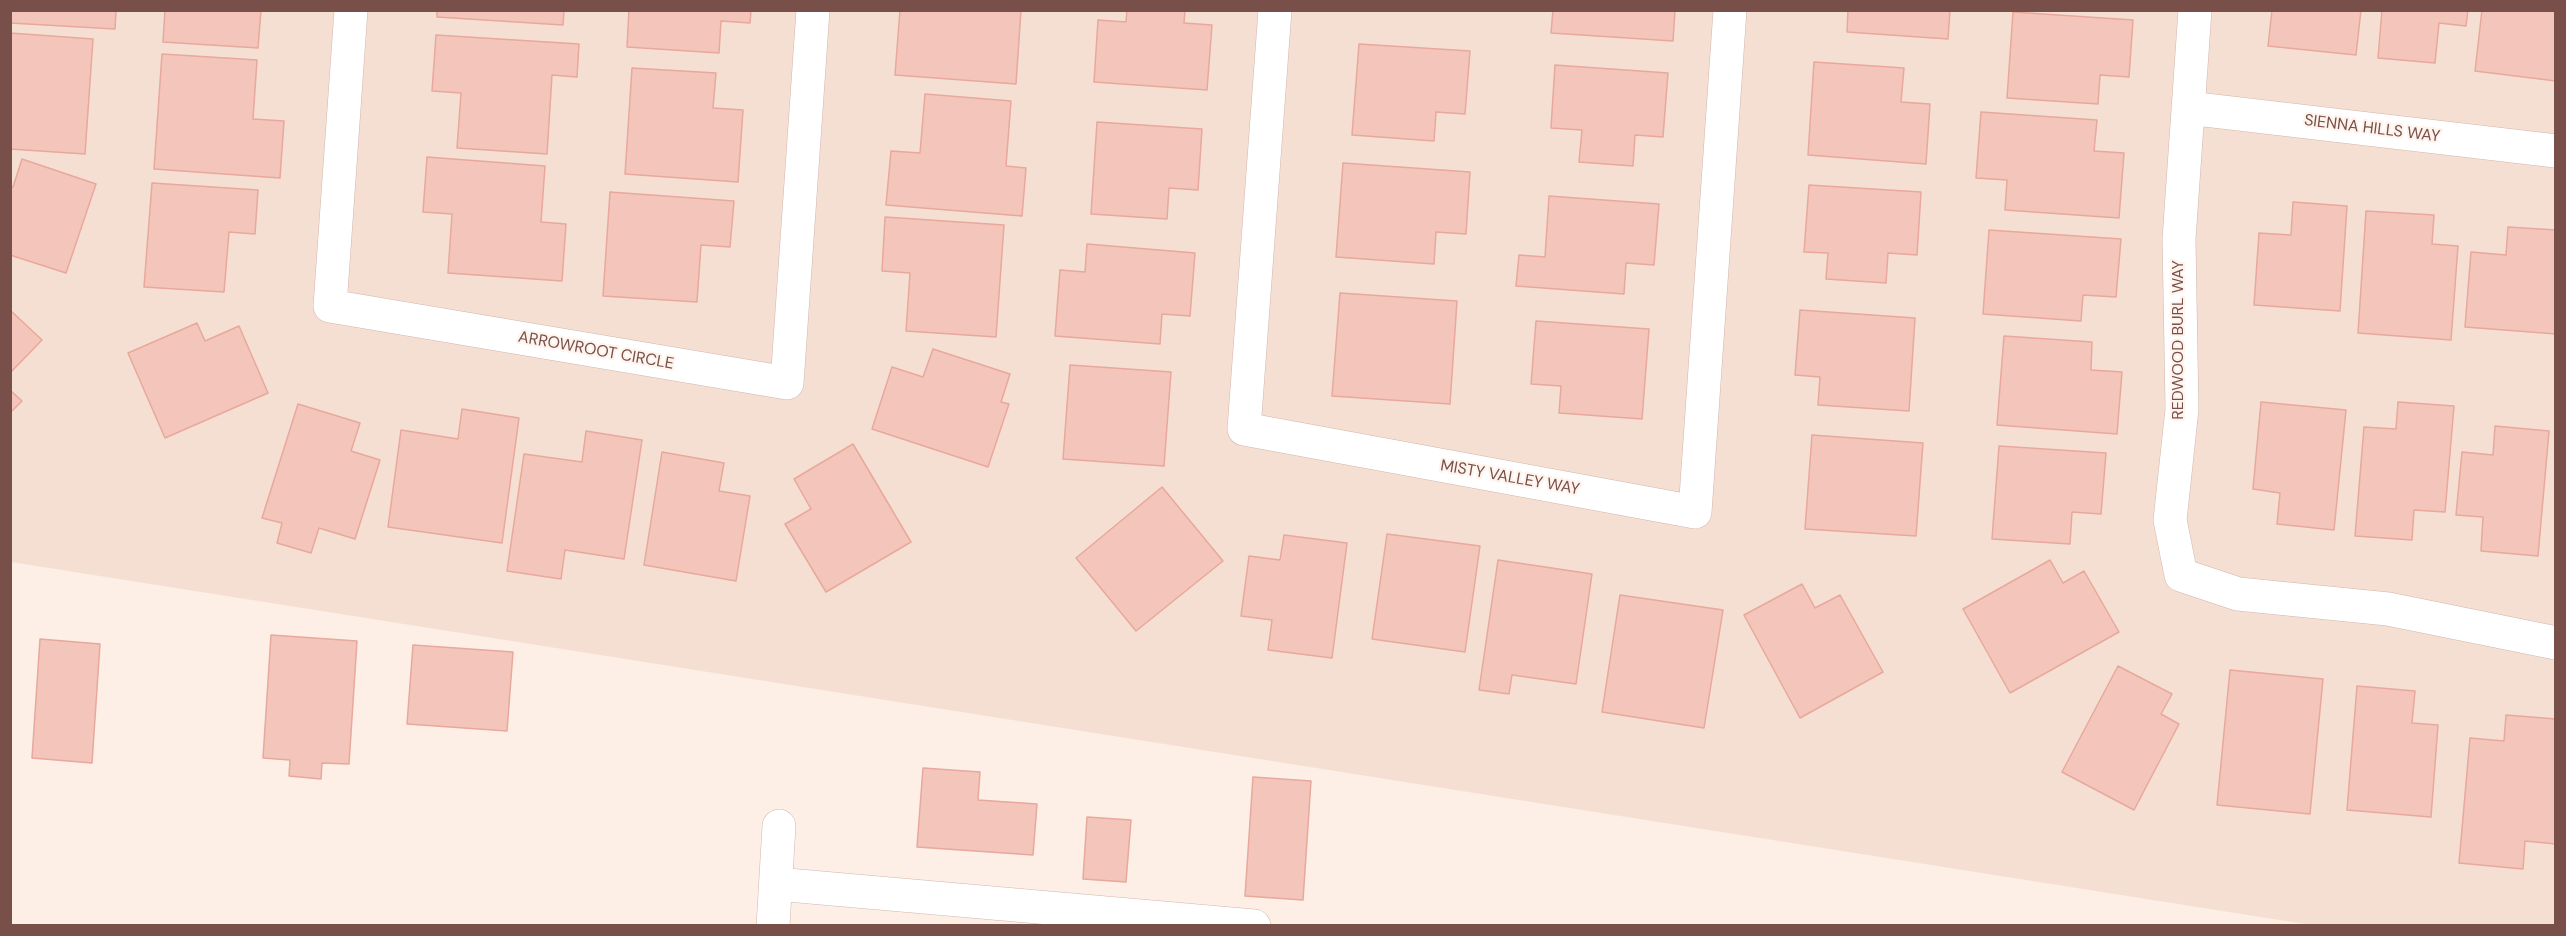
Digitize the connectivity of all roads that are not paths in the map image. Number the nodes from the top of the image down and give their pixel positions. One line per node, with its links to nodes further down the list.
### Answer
1 (351, 10): 2 (street, ARROWROOT CIRCLE)
2 (813, 10)
3 (1275, 10): 4 (street, MISTY VALLEY WAY)
4 (1730, 10)
5 (2195, 10): 6 (street, REDWOOD BURL WAY)
6 (2188, 108): 7 (street, SIENNA HILLS WAY); 8 (street, REDWOOD BURL WAY)
7 (2556, 150)
8 (2556, 643)
9 (779, 826): 10 (street)
10 (776, 884): 11 (street); 12 (street)
11 (773, 926)
12 (1254, 926)

